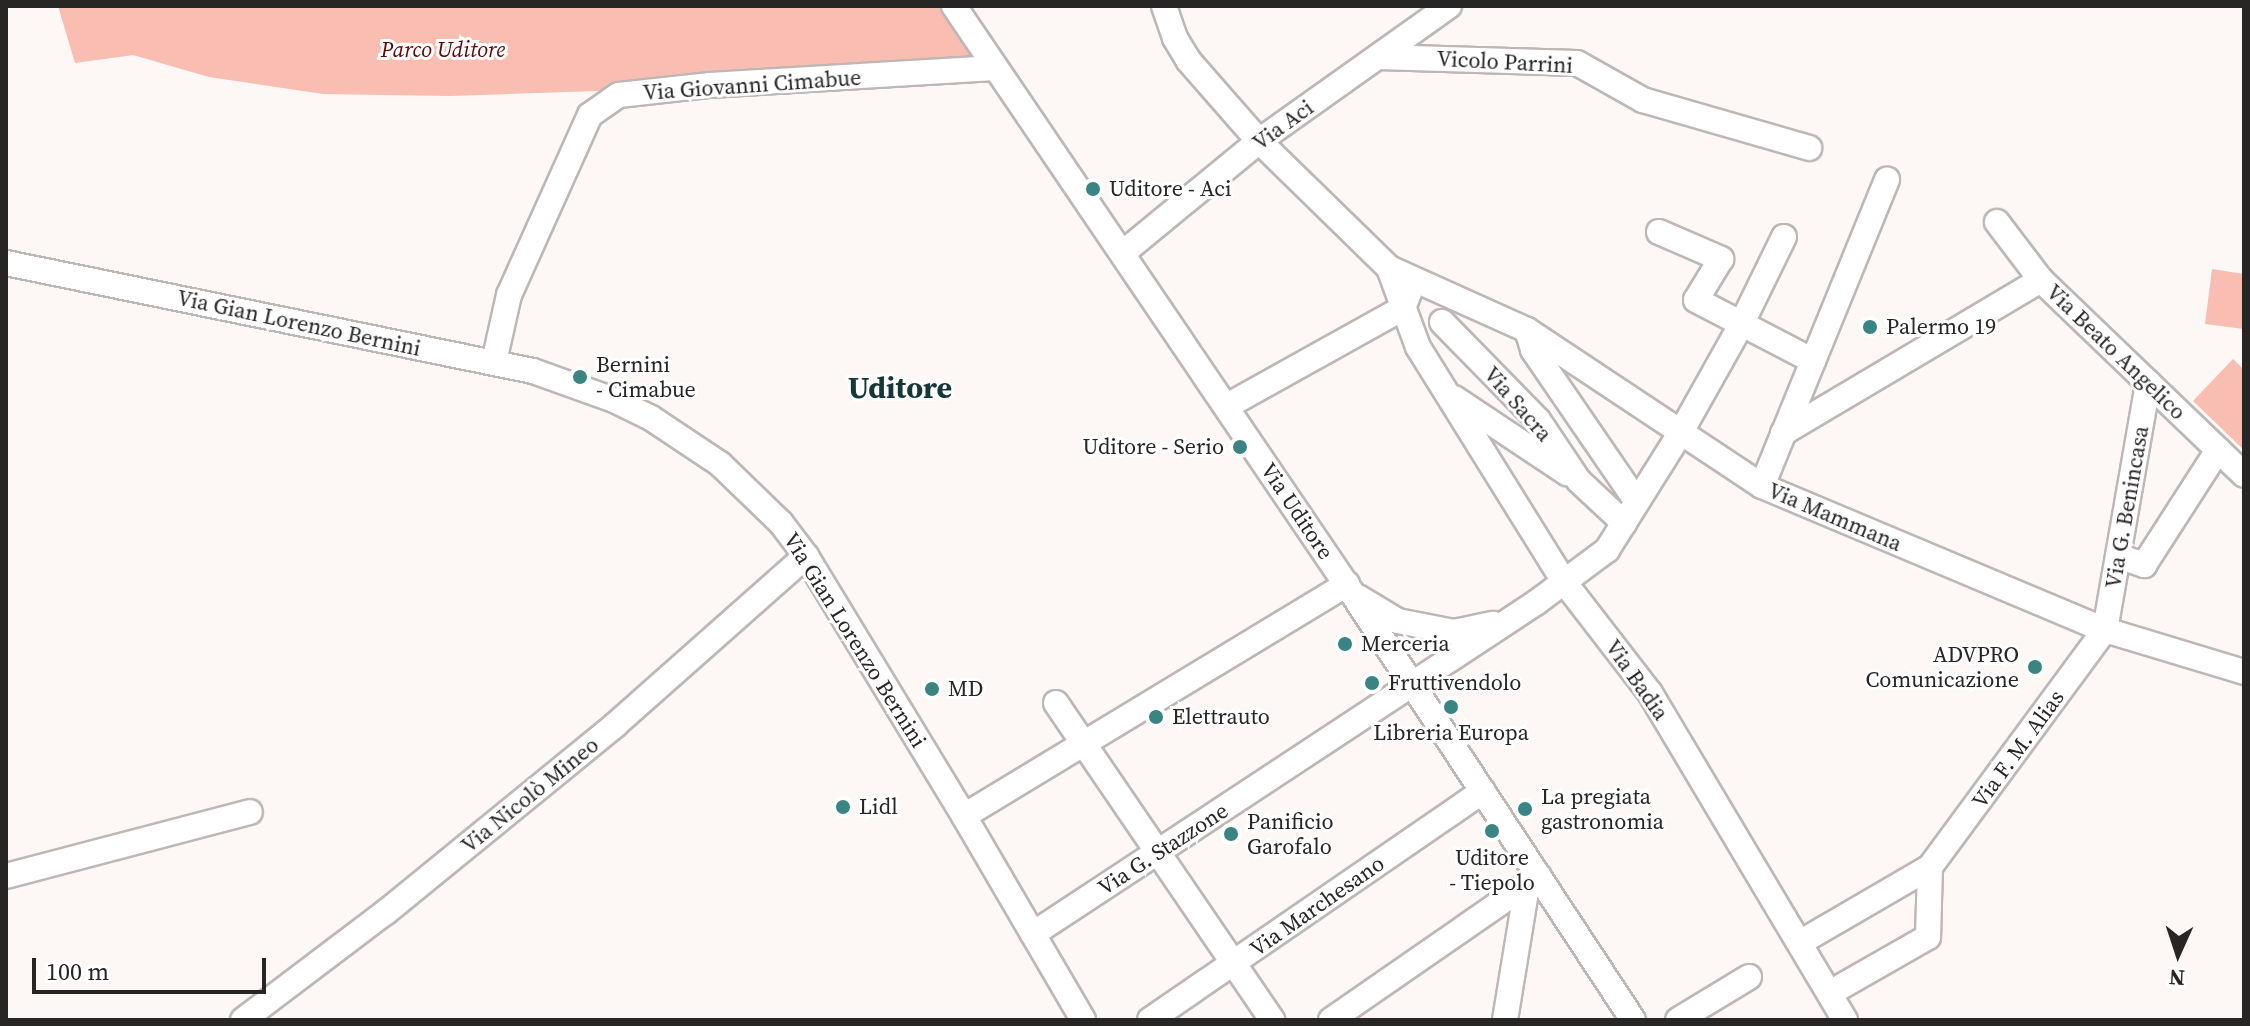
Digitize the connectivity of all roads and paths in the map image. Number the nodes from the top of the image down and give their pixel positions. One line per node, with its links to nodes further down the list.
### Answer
1 (954, 6): 5 (street, Via Uditore)
2 (1164, 6): 6 (street)
3 (1449, 6): 4 (street, Via Aci)
4 (1378, 57): 6 (street, Via Aci); 7 (street, Vicolo Parrini)
5 (994, 68): 12 (street, Via Uditore); 24 (street, Via Giovanni Cimabue)
6 (1259, 141): 12 (street, Via Aci); 14 (street)
7 (1809, 148)
8 (1887, 180): 23 (street)
9 (1997, 222): 16 (street, Via Beato Angelico)
10 (1659, 232): 20 (street)
11 (1784, 237): 20 (street, Via G. Stazzone)
12 (1124, 252): 27 (street, Via Uditore)
13 (6, 263): 24 (street, Via Gian Lorenzo Bernini)
14 (1389, 268): 15 (street, Via Mammana); 18 (street, Via Badia)
15 (1416, 278): 17 (street, Via Mammana); 18 (street)
16 (2041, 280): 25 (street, Via Beato Angelico); 29 (street)
17 (1457, 296): 19 (street); 21 (street, Via Mammana)
18 (1403, 308): 22 (street, Via Badia); 27 (street)
19 (1442, 322): 22 (street); 32 (street, Via Sacra)
20 (1741, 325): 23 (street); 28 (street, Via G. Stazzone)
21 (1527, 330): 28 (street, Via Mammana); 34 (street)
22 (1418, 347): 26 (street, Via Badia)
23 (1813, 361): 29 (street)
24 (494, 362): 36 (street, Via Gian Lorenzo Bernini)
25 (2148, 383): 30 (street, Via Beato Angelico); 37 (street, Via G. Benincasa)
26 (1447, 393): 32 (street); 38 (street, Via Badia)
27 (1227, 406): 39 (street, Via Uditore)
28 (1681, 432): 33 (street, Via Mammana); 34 (street, Via G. Stazzone)
29 (1783, 433): 33 (street)
30 (2218, 450): 31 (street, Via Beato Angelico); 37 (street)
31 (2244, 475)
32 (1579, 481): 35 (street, Via Sacra)
33 (1762, 486): 41 (street, Via Mammana)
34 (1637, 502): 35 (street, Via G. Stazzone)
35 (1624, 523): 38 (street, Via G. Stazzone)
36 (806, 556): 48 (street, Via Gian Lorenzo Bernini); 59 (street, Via Nicolò Mineo)
37 (2118, 556): 41 (street, Via G. Benincasa)
38 (1565, 583): 40 (street, Via G. Stazzone); 54 (street, Via Badia)
39 (1350, 589): 40 (street); 43 (street, Via Uditore); 45 (street)
40 (1507, 621): 43 (street, Via G. Stazzone)
41 (2105, 630): 42 (street, Via Mammana); 50 (street, Via F. M. Alias)
42 (2244, 672)
43 (1413, 684): 46 (street, Via Uditore); 49 (street, Via G. Stazzone)
44 (1056, 703): 45 (street)
45 (1084, 744): 48 (street); 49 (street)
46 (1483, 791): 52 (street, Via Uditore); 55 (street, Via Marchesano)
47 (250, 812): 51 (street)
48 (964, 816): 53 (street, Via Gian Lorenzo Bernini)
49 (1158, 852): 53 (street, Via G. Stazzone); 55 (street)
50 (1930, 867): 54 (street, Via F. M. Alias); 57 (street)
51 (6, 876)
52 (1533, 880): 63 (street); 64 (street); 65 (street, Via Uditore)
53 (1033, 934): 60 (street, Via Gian Lorenzo Bernini)
54 (1801, 942): 57 (street, Via Badia)
55 (1234, 963): 61 (street, Via Marchesano); 62 (street)
56 (1749, 977): 58 (street)
57 (1830, 993): 66 (street, Via Badia)
58 (1683, 1019)
59 (243, 1020)
60 (1083, 1020)
61 (1150, 1020)
62 (1272, 1020)
63 (1331, 1020)
64 (1505, 1020)
65 (1633, 1020)
66 (1845, 1020)

